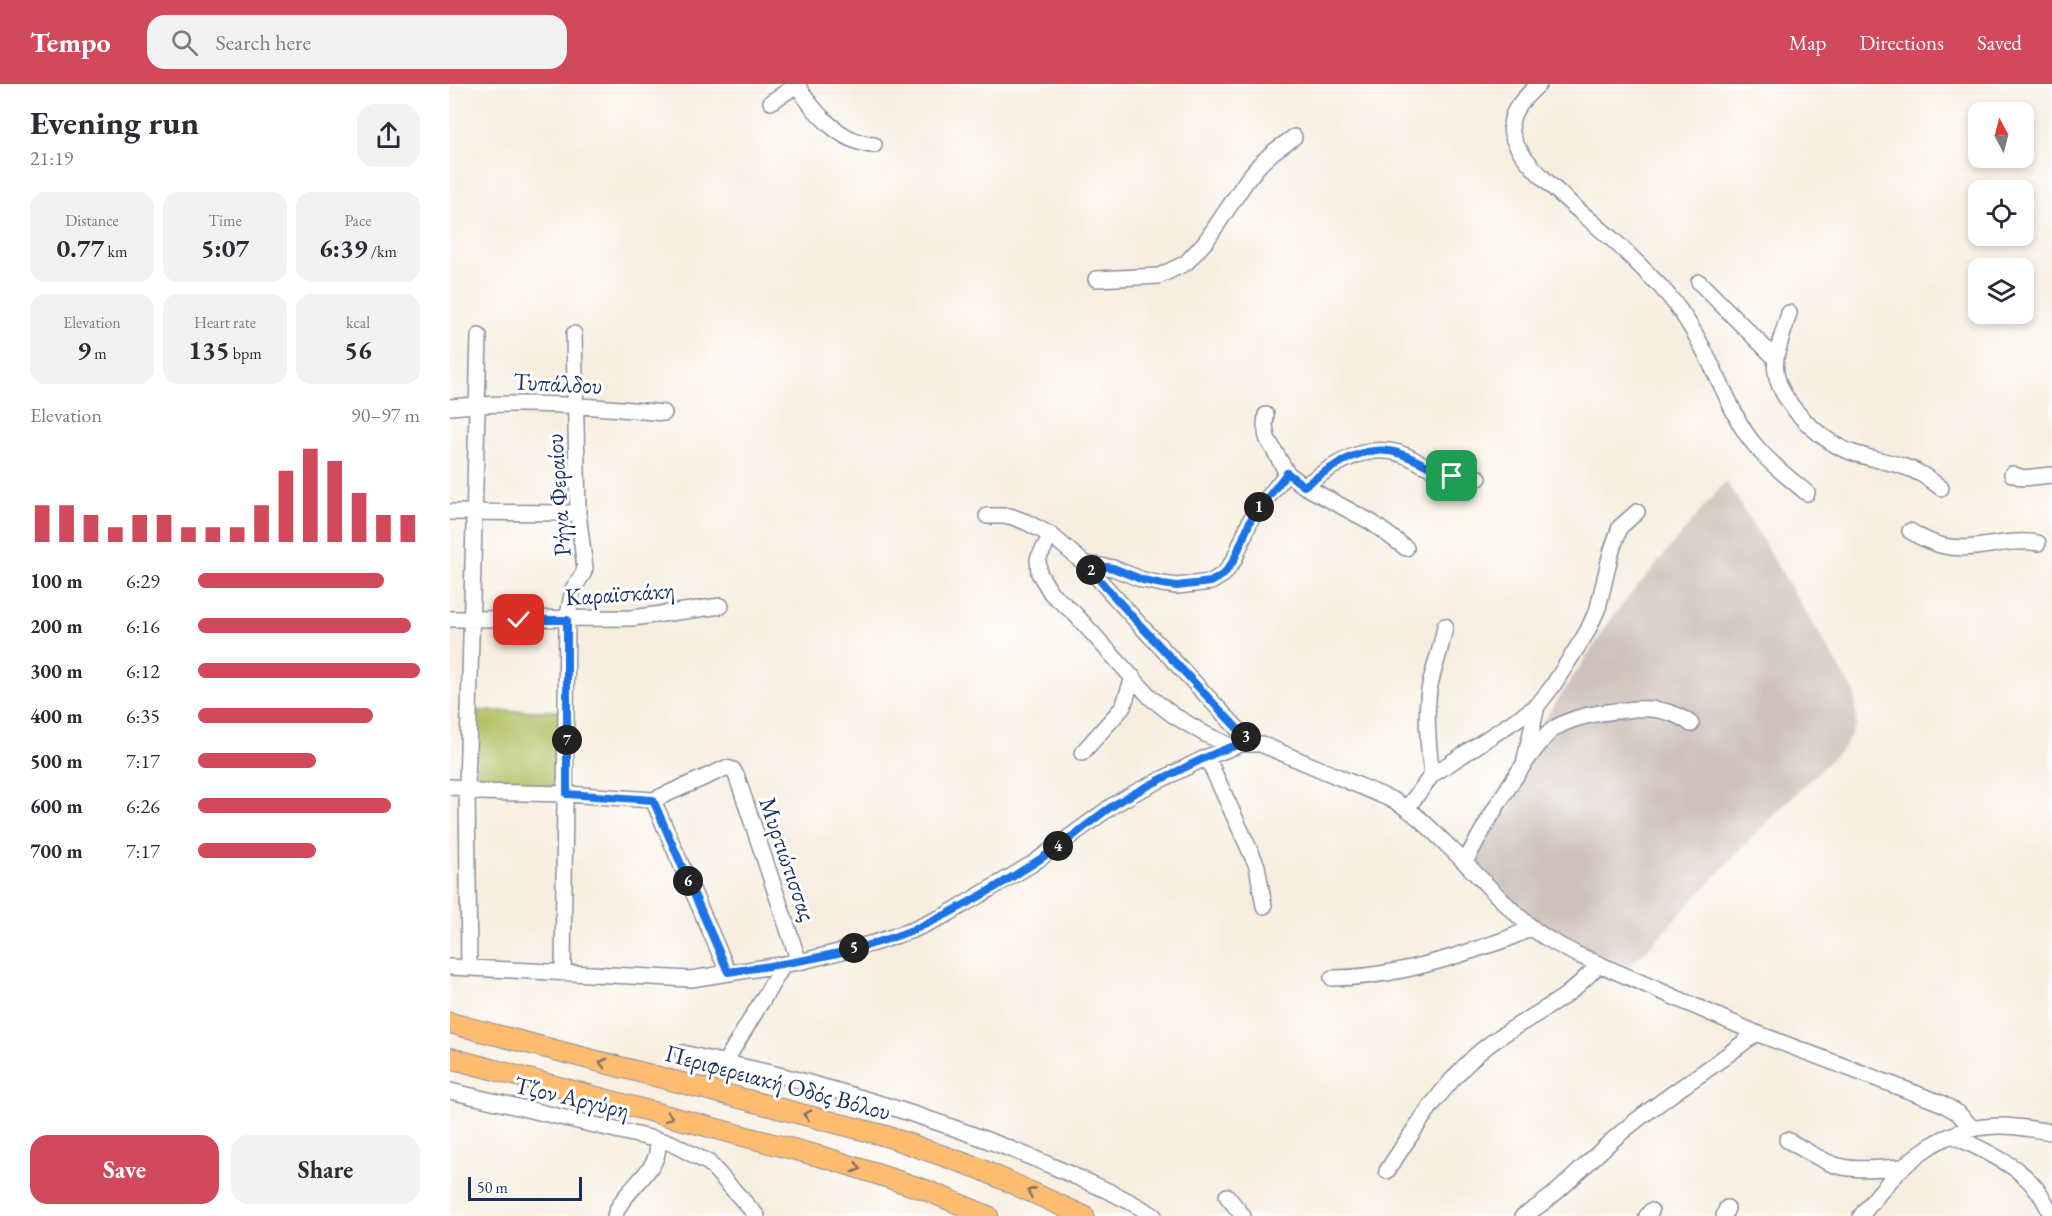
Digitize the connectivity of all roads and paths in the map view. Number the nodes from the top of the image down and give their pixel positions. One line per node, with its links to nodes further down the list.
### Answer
1 (797, 84): 3 (street); 5 (street)
2 (1539, 84): 23 (street)
3 (771, 102)
4 (1294, 137): 6 (street)
5 (874, 145)
6 (1096, 279)
7 (1699, 282): 11 (street)
8 (1789, 314): 11 (street)
9 (574, 334): 13 (street, Ρήγα Φεραίου)
10 (479, 336): 12 (street)
11 (1776, 359): 22 (street)
12 (477, 404): 13 (street, Τυπάλδου); 14 (street, Τυπάλδου); 25 (street)
13 (575, 405): 15 (street, Τυπάλδου); 27 (street, Ρήγα Φεραίου)
14 (450, 406)
15 (664, 413)
16 (1266, 415): 17 (street)
17 (1287, 473): 21 (street); 33 (street)
18 (2012, 474): 19 (street)
19 (2052, 475)
20 (1479, 478): 21 (street)
21 (1304, 486): 32 (street)
22 (1941, 488)
23 (1807, 493)
24 (450, 512): 25 (street)
25 (475, 512): 27 (street); 36 (street)
26 (1637, 512): 40 (street)
27 (578, 513): 37 (street, Ρήγα Φεραίου)
28 (987, 516): 30 (street)
29 (1910, 531): 31 (street)
30 (1051, 535): 33 (street); 39 (street)
31 (2038, 543)
32 (1406, 548)
33 (1085, 564): 42 (street)
34 (721, 606): 37 (street, Καραϊσκάκη)
35 (450, 619): 36 (street, Καραϊσκάκη)
36 (470, 619): 37 (street, Καραϊσκάκη); 49 (street)
37 (567, 620): 50 (street, Ρήγα Φεραίου)
38 (1445, 626): 47 (street)
39 (1133, 677): 43 (street); 44 (street)
40 (1537, 706): 46 (street); 47 (street)
41 (1691, 724): 46 (street)
42 (1251, 743): 43 (street); 52 (street)
43 (1232, 747): 45 (street)
44 (1082, 753)
45 (1207, 757): 54 (street); 56 (street)
46 (1524, 764): 53 (street)
47 (1432, 775): 52 (street)
48 (450, 788): 49 (street)
49 (467, 788): 50 (street); 59 (street)
50 (567, 794): 51 (street); 61 (street, Ρήγα Φεραίου)
51 (653, 800): 56 (street, Μυρτιώτισσας); 60 (street)
52 (1407, 808): 53 (street)
53 (1466, 862): 55 (street)
54 (1264, 906)
55 (1531, 927): 57 (street); 62 (street)
56 (792, 963): 60 (street); 67 (street)
57 (1600, 964): 64 (street); 75 (street)
58 (450, 968): 59 (street)
59 (469, 968): 61 (street)
60 (728, 972): 61 (street)
61 (563, 973)
62 (1332, 978)
63 (450, 1023): 81 (main road, Περιφερειακή Οδός Βόλου, one-way to 63)
64 (1756, 1033): 69 (street); 77 (street)
65 (682, 1053): 67 (street)
66 (450, 1058): 80 (main road, one-way to 80)
67 (724, 1064): 82 (street)
68 (450, 1091): 72 (street, Τζον Αργύρη)
69 (1973, 1129): 70 (street); 71 (street)
70 (2052, 1132)
71 (1952, 1135): 74 (street); 85 (street)
72 (655, 1139): 78 (street); 79 (street, Τζον Αργύρη)
73 (1787, 1140): 74 (street)
74 (1902, 1167): 84 (street)
75 (1387, 1171)
76 (1227, 1196): 83 (street)
77 (1532, 1214)
78 (615, 1216)
79 (757, 1216)
80 (988, 1216)
81 (1084, 1216)
82 (1154, 1216)
83 (1243, 1216)
84 (1861, 1216)
85 (2051, 1216)

